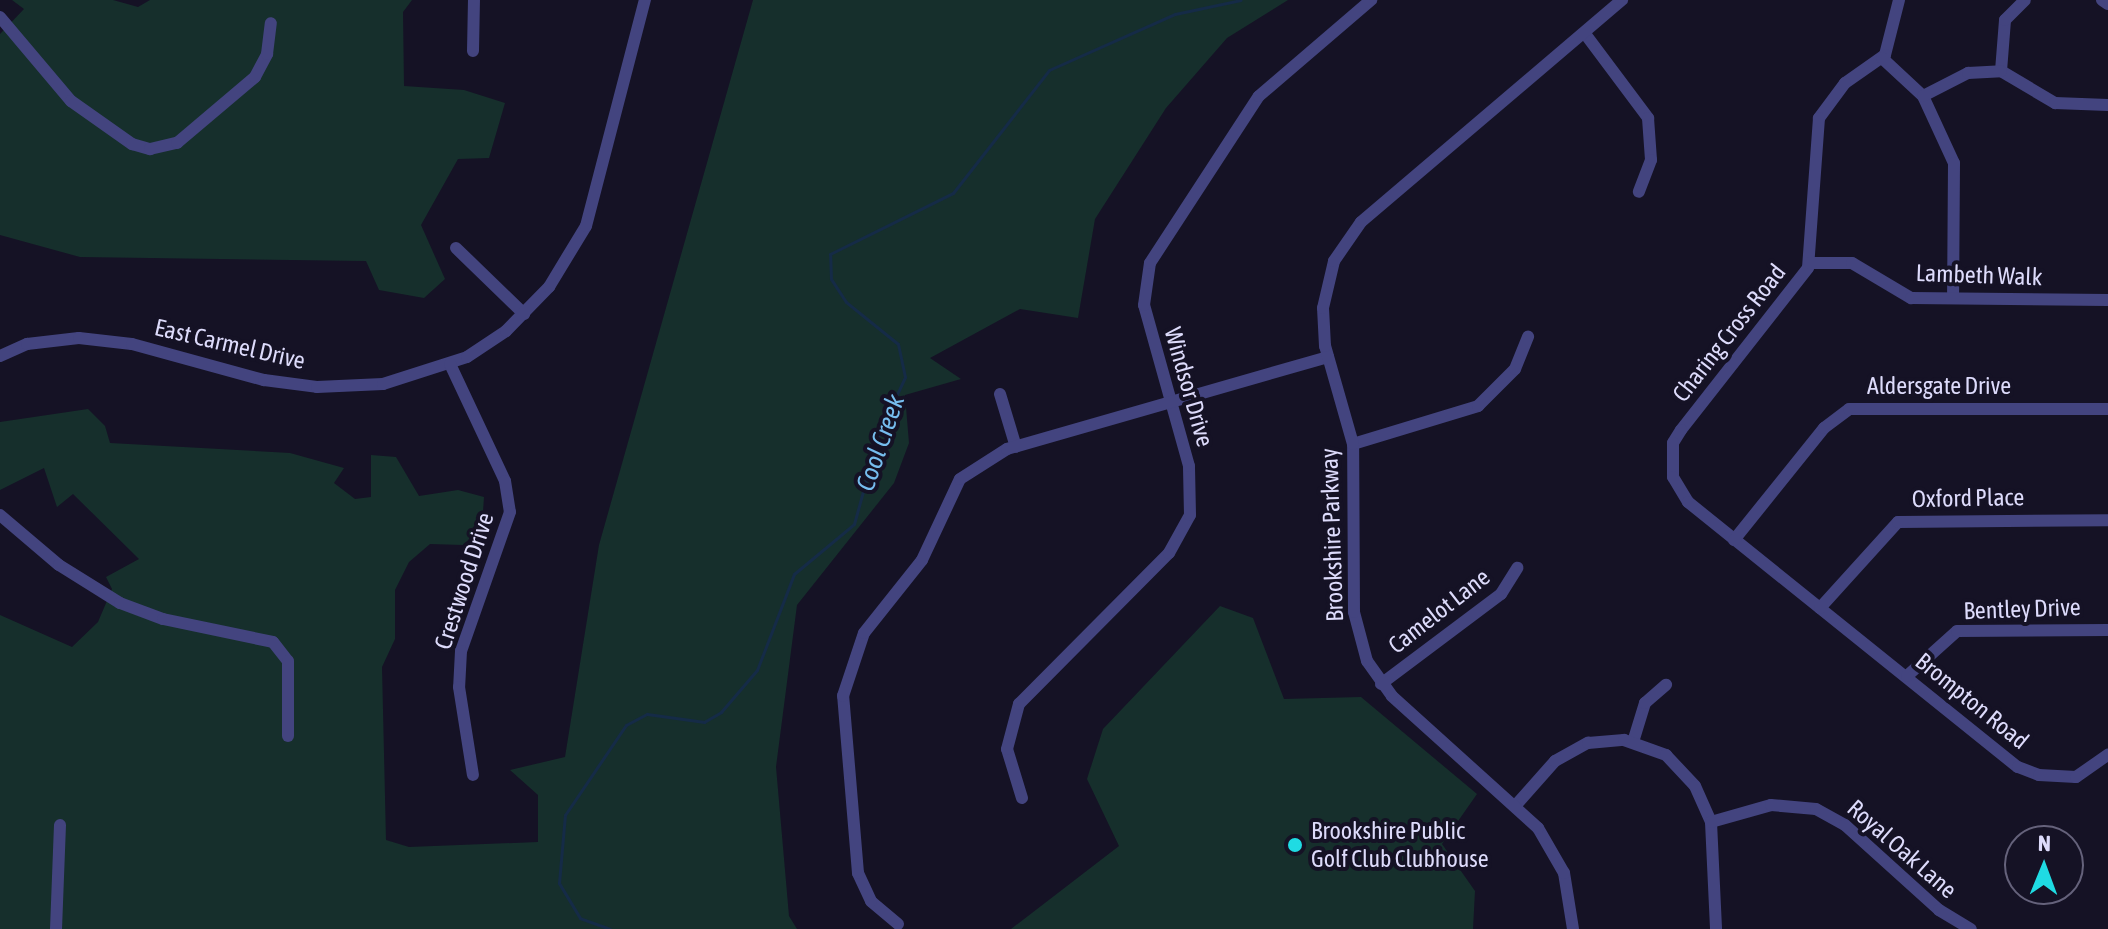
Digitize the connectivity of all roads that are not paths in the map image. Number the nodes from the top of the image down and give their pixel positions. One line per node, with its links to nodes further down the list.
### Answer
1 (474, 0): 12 (street)
2 (645, 0): 22 (street, East Carmel Drive)
3 (1371, 0): 28 (street, Windsor Drive)
4 (1622, 0): 11 (street, Brookshire Parkway)
5 (1899, 0): 13 (street)
6 (2025, 0): 14 (street)
7 (2102, 0): 8 (street)
8 (2108, 4)
9 (0, 17): 10 (street)
10 (271, 23)
11 (1586, 35): 17 (street); 25 (street, Brookshire Parkway)
12 (473, 51)
13 (1882, 58): 15 (street); 19 (street, Charing Cross Road)
14 (2001, 71): 15 (street); 16 (street)
15 (1923, 96): 20 (street)
16 (2108, 105)
17 (1639, 192)
18 (456, 248): 22 (street)
19 (1810, 263): 20 (street, Lambeth Walk); 34 (street, Charing Cross Road)
20 (1953, 298): 21 (street, Lambeth Walk)
21 (2108, 300)
22 (524, 314): 26 (street, East Carmel Drive)
23 (1528, 336): 30 (street)
24 (0, 356): 26 (street, East Carmel Drive)
25 (1328, 357): 28 (street); 30 (street, Brookshire Parkway)
26 (450, 364): 44 (street, Crestwood Drive)
27 (1000, 394): 31 (street)
28 (1171, 402): 31 (street); 45 (street, Windsor Drive)
29 (2108, 409): 34 (street, Aldersgate Drive)
30 (1353, 444): 39 (street, Brookshire Parkway)
31 (1016, 447): 49 (street)
32 (0, 515): 41 (street)
33 (2108, 520): 36 (street, Oxford Place)
34 (1734, 540): 36 (street, Charing Cross Road)
35 (1517, 568): 39 (street, Camelot Lane)
36 (1820, 608): 38 (street, Brompton Road)
37 (2108, 630): 38 (street, Bentley Drive)
38 (1907, 676): 43 (street, Brompton Road)
39 (1381, 684): 46 (street, Brookshire Parkway)
40 (1666, 685): 42 (street)
41 (288, 736)
42 (1633, 742): 46 (street); 47 (street)
43 (2108, 755)
44 (473, 775)
45 (1022, 798)
46 (1516, 805): 51 (street, Brookshire Parkway)
47 (1711, 822): 52 (street); 53 (street, Royal Oak Lane)
48 (60, 825): 50 (street)
49 (898, 924)
50 (56, 929)
51 (1573, 929)
52 (1716, 929)
53 (1971, 929)

